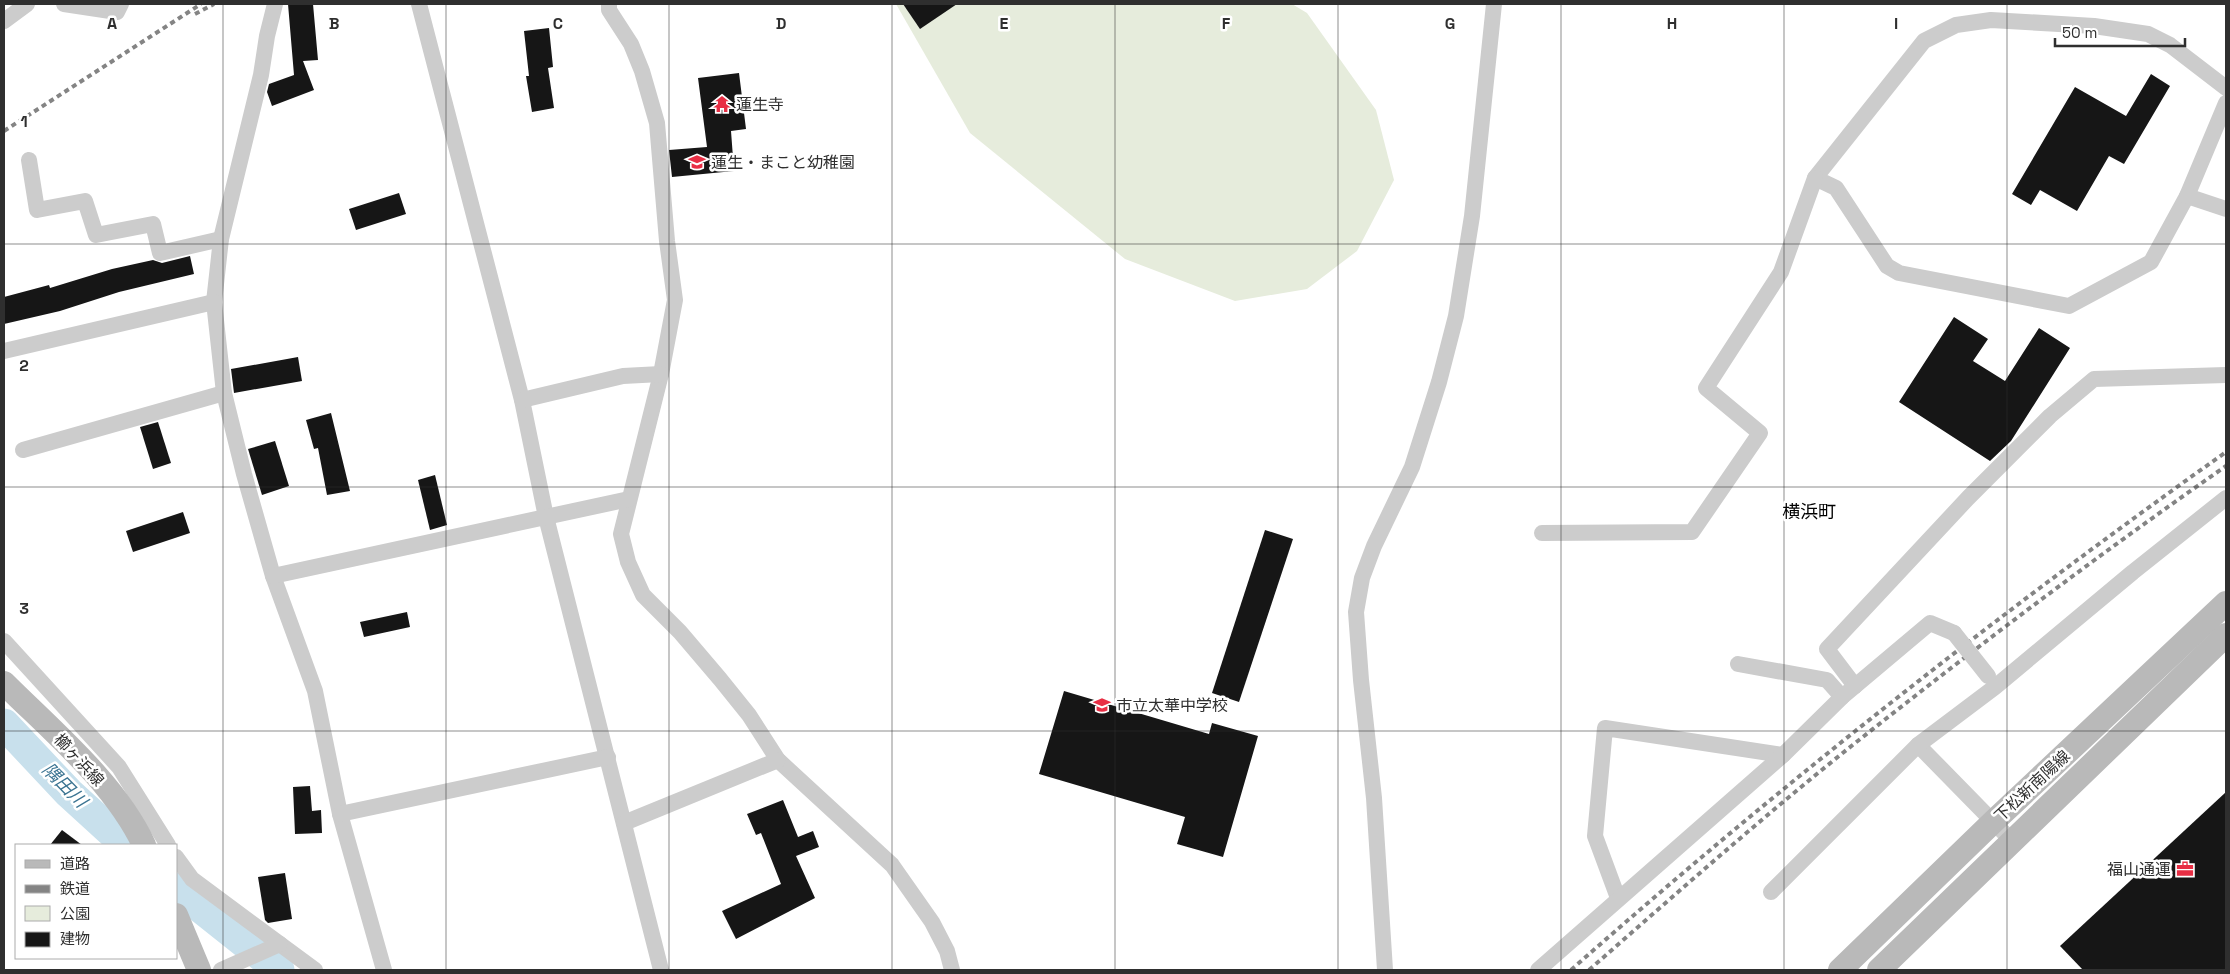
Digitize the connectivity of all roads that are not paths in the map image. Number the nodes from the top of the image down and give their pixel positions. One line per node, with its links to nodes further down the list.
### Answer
1 (27, 4): 8 (street)
2 (64, 4): 3 (street)
3 (121, 4)
4 (275, 4): 15 (street)
5 (420, 4): 21 (street)
6 (609, 4): 18 (street)
7 (1494, 4): 57 (street)
8 (4, 21)
9 (2226, 88): 12 (street)
10 (2226, 104): 13 (street)
11 (29, 160): 15 (street)
12 (1815, 178): 13 (street); 26 (street)
13 (2187, 196): 14 (street)
14 (2226, 208)
15 (221, 239): 16 (street)
16 (214, 302): 17 (street); 20 (street)
17 (4, 351)
18 (661, 374): 21 (street); 24 (street)
19 (2226, 375): 34 (street)
20 (224, 393): 22 (street); 27 (street)
21 (522, 400): 25 (street)
22 (23, 450)
23 (2226, 498): 32 (street)
24 (629, 499): 25 (street); 39 (street)
25 (546, 517): 27 (street); 38 (street)
26 (1542, 533)
27 (273, 576): 40 (street)
28 (2226, 603): 29 (main road, 下松新南陽線)
29 (2221, 634): 42 (main road, 下松新南陽線); 43 (main road, 下松新南陽線)
30 (4, 641): 45 (street)
31 (1738, 664): 35 (street)
32 (1992, 681): 34 (street, bridge); 36 (street)
33 (4, 683): 44 (main road, 櫛ヶ浜線)
34 (1855, 686): 35 (street)
35 (1842, 697): 37 (street)
36 (1918, 745): 42 (street); 47 (street)
37 (1783, 755): 48 (street); 48 (street)
38 (608, 756): 40 (street); 41 (street)
39 (778, 760): 41 (street); 56 (street)
40 (340, 814): 54 (street)
41 (624, 822): 55 (street)
42 (1994, 822): 43 (street); 59 (main road, 下松新南陽線)
43 (2013, 842): 60 (main road, 下松新南陽線)
44 (144, 844)
45 (167, 844)
46 (178, 860): 50 (street)
47 (1771, 892)
48 (1618, 898): 58 (street)
49 (178, 921): 51 (main road)
50 (280, 944): 52 (street); 53 (street)
51 (199, 970)
52 (221, 970)
53 (315, 970)
54 (384, 970)
55 (661, 970)
56 (952, 970)
57 (1386, 970)
58 (1538, 970)
59 (1840, 970)
60 (1879, 970)

